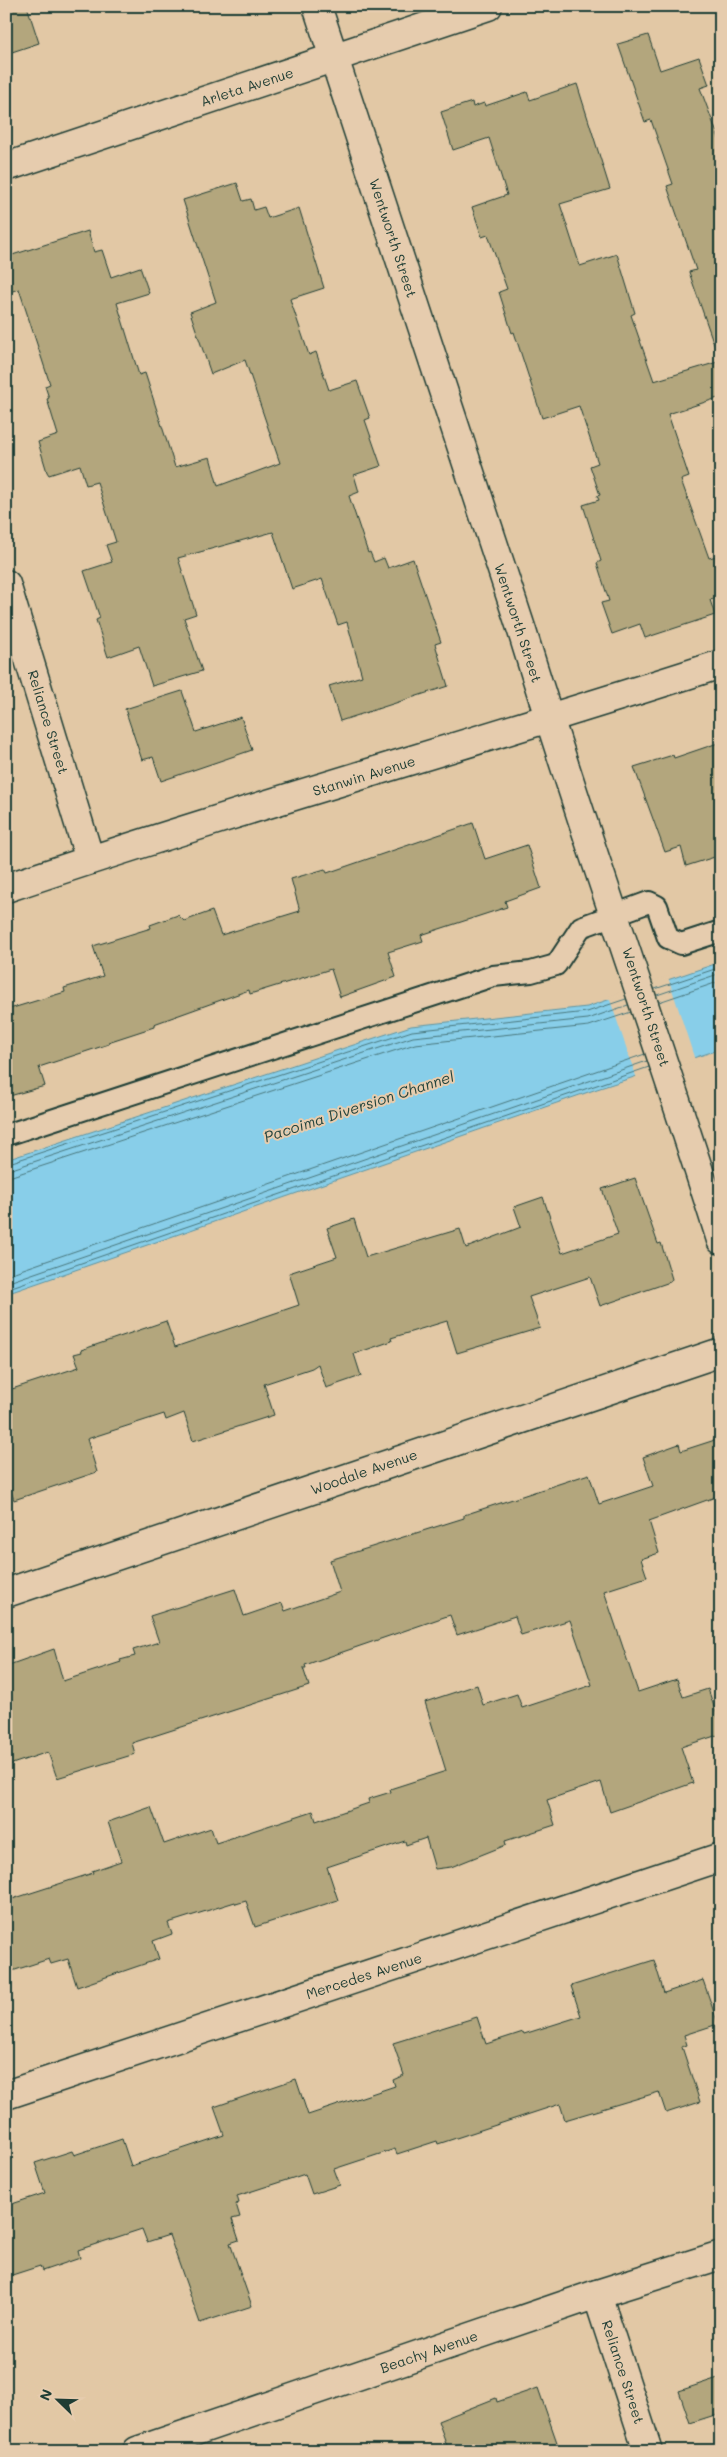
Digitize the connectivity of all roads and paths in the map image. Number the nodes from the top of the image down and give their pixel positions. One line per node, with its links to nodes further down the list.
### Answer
1 (317, 6): 3 (street, Wentworth Street)
2 (488, 6): 3 (street, Arleta Avenue)
3 (334, 59): 4 (street, Arleta Avenue); 7 (street, Wentworth Street)
4 (6, 167)
5 (6, 584): 8 (street, Reliance Street)
6 (721, 664): 7 (street, Stanwin Avenue)
7 (549, 720): 8 (street, Stanwin Avenue); 10 (street, Wentworth Street)
8 (90, 860): 9 (street, Stanwin Avenue)
9 (6, 888)
10 (617, 919): 11 (lane); 12 (lane); 13 (street, Wentworth Street)
11 (721, 931)
12 (6, 1134)
13 (721, 1240)
14 (721, 1352): 15 (street, Woodale Avenue)
15 (6, 1593)
16 (721, 1856): 17 (street, Mercedes Avenue)
17 (6, 2095)
18 (721, 2255): 19 (street, Beachy Avenue)
19 (597, 2294): 20 (street, Beachy Avenue); 22 (street, Reliance Street)
20 (168, 2446): 21 (street, Beachy Avenue)
21 (137, 2451)
22 (648, 2451)

